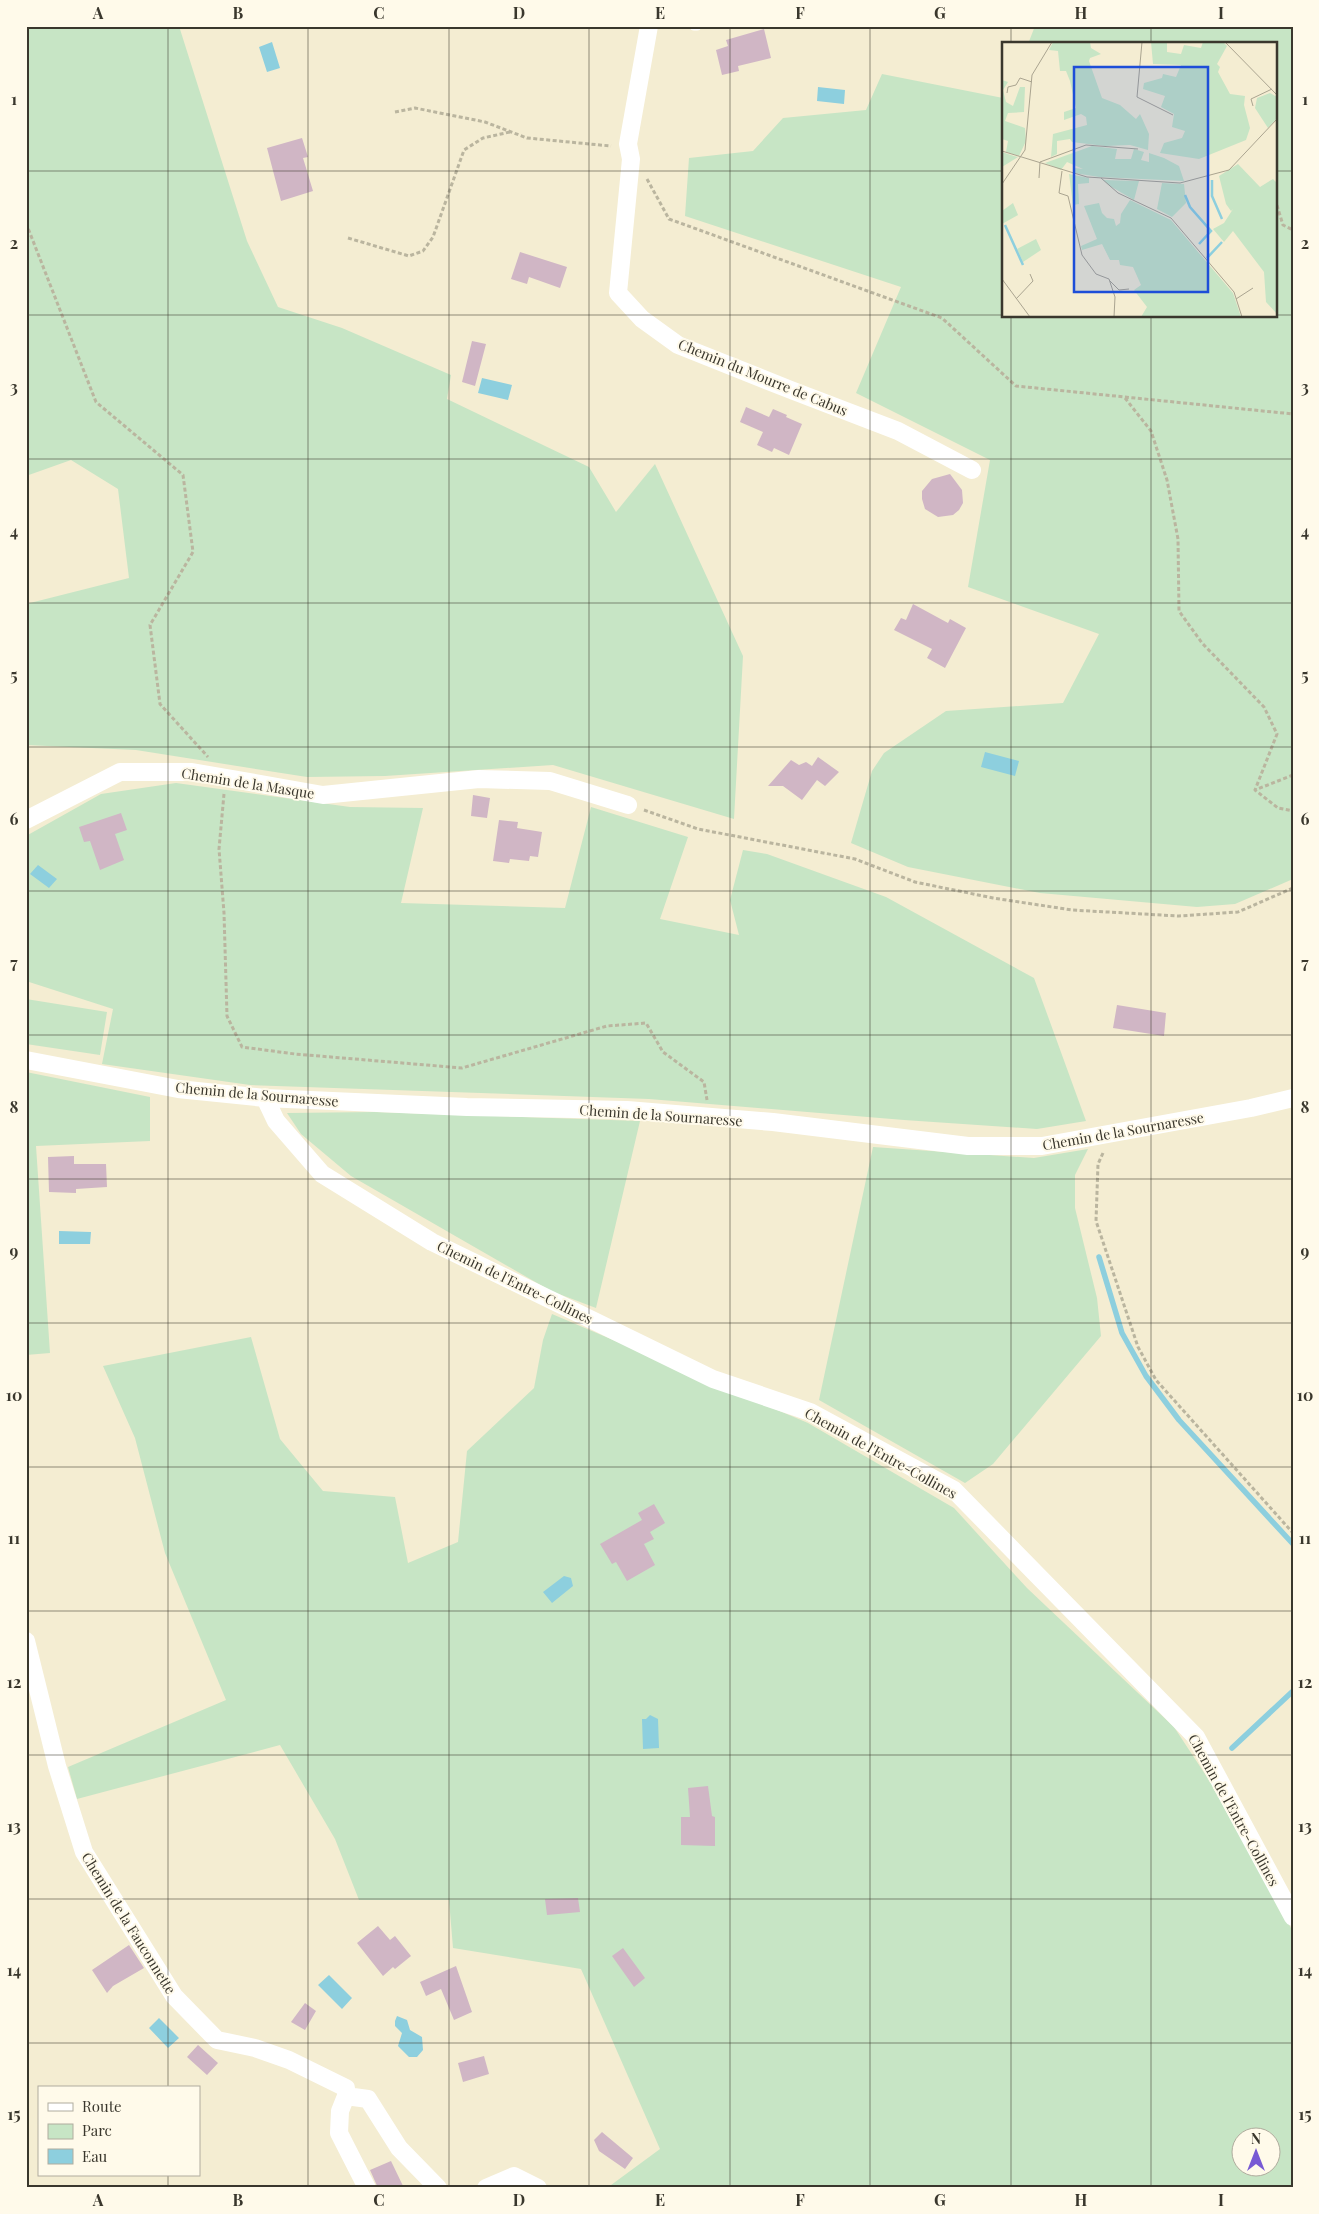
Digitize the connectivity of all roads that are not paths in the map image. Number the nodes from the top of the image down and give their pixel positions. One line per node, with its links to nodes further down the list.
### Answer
1 (649, 26): 2 (street, Chemin du Mourre de Cabus)
2 (972, 470)
3 (628, 805): 4 (street, Chemin de la Masque)
4 (26, 820)
5 (26, 1060): 6 (street, Chemin de la Sournaresse)
6 (265, 1098): 7 (street, Chemin de la Sournaresse); 9 (street, Chemin de l'Entre-Collines)
7 (1293, 1098)
8 (26, 1641): 10 (street, Chemin de la Fauconnette)
9 (1293, 1917)
10 (346, 2096): 11 (street); 12 (street)
11 (367, 2188)
12 (438, 2188)
13 (486, 2188): 14 (street)
14 (538, 2188)

